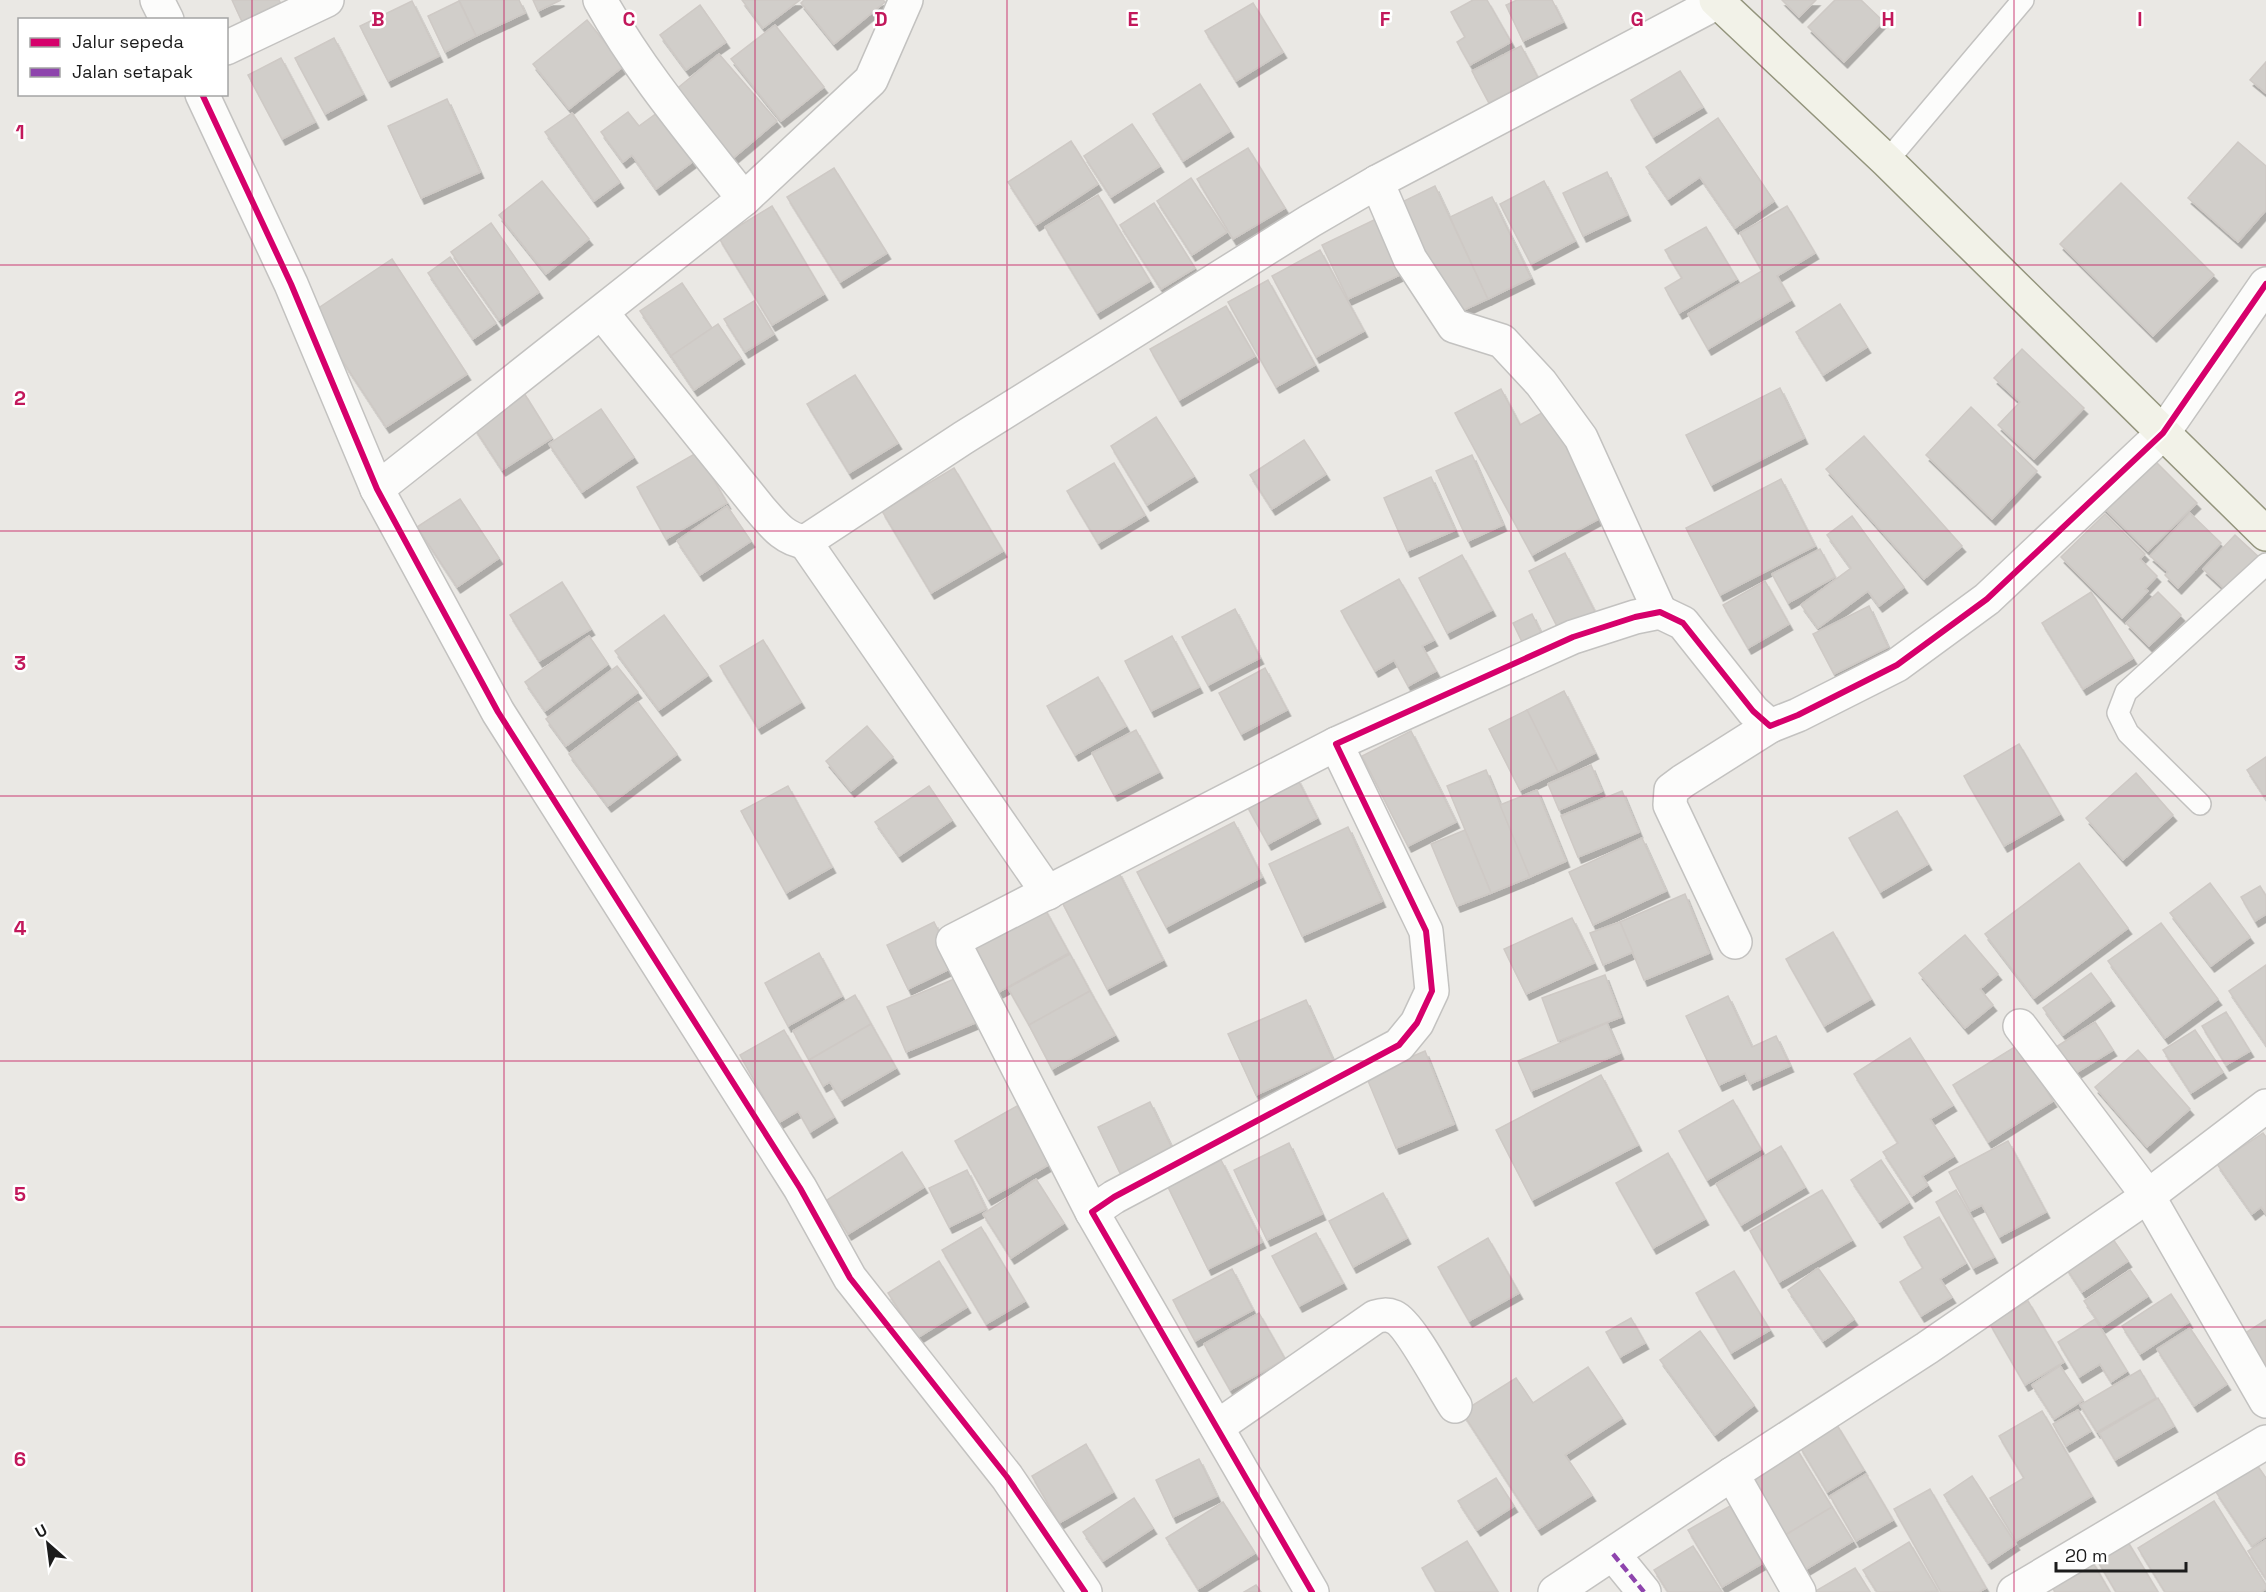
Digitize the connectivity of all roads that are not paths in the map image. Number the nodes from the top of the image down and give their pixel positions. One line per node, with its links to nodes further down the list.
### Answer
1 (157, 0): 7 (street)
2 (327, 0): 8 (street)
3 (600, 0): 12 (street)
4 (906, 0): 12 (street)
5 (2023, 0): 10 (lane)
6 (1717, 1): 10 (street); 11 (street)
7 (165, 18)
8 (228, 47)
9 (203, 96): 16 (street)
10 (1887, 161): 15 (street)
11 (1377, 182): 18 (street); 20 (street)
12 (744, 199): 14 (street)
13 (2266, 284): 15 (street)
14 (602, 313): 16 (street); 18 (street)
15 (2163, 433): 17 (street); 21 (street)
16 (377, 489): 36 (street)
17 (2266, 534)
18 (805, 542): 24 (street)
19 (2266, 564): 23 (lane)
20 (1660, 612): 21 (street); 22 (street)
21 (1770, 726): 25 (street)
22 (1336, 744): 24 (street); 29 (street)
23 (2200, 804)
24 (1048, 893): 29 (street)
25 (1735, 942)
26 (2020, 1026): 28 (street)
27 (2266, 1107): 28 (street)
28 (2148, 1196): 30 (street); 34 (street)
29 (1092, 1212): 32 (street)
30 (2266, 1401)
31 (1455, 1406): 32 (street)
32 (1217, 1427): 37 (street)
33 (2266, 1442): 41 (street)
34 (1732, 1474): 35 (street); 40 (street)
35 (1613, 1554): 38 (street); 39 (street)
36 (1086, 1592)
37 (1312, 1592)
38 (1555, 1592)
39 (1644, 1592)
40 (1798, 1592)
41 (2014, 1592)

